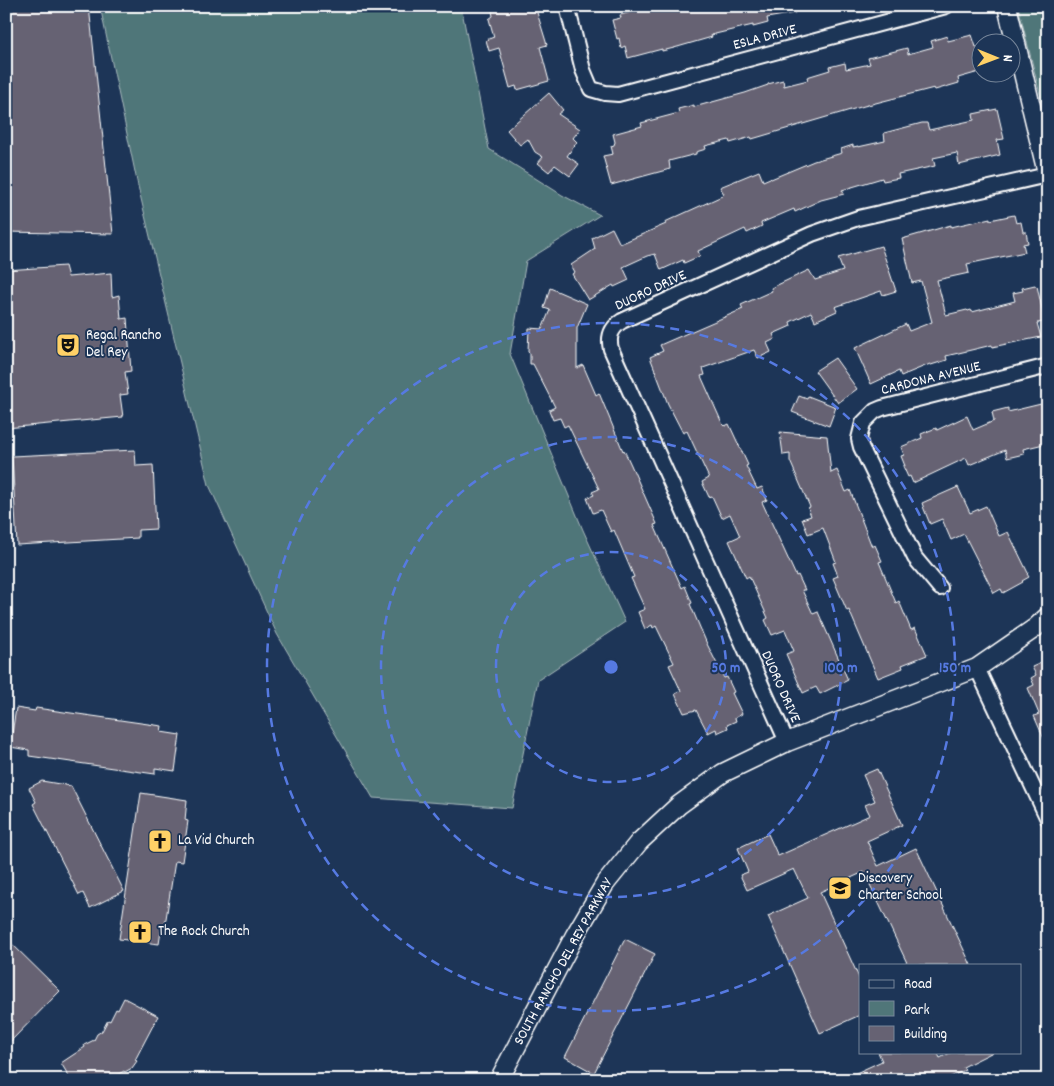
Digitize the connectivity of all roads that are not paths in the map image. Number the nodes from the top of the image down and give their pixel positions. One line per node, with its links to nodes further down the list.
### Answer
1 (567, 6): 2 (street, ESLA DRIVE)
2 (946, 6)
3 (1007, 6): 4 (street)
4 (1048, 176): 9 (street, DUORO DRIVE)
5 (1048, 366): 6 (street, CARDONA AVENUE)
6 (940, 588)
7 (1048, 616): 8 (street, SOUTH RANCHO DEL REY PARKWAY)
8 (977, 668): 9 (street, SOUTH RANCHO DEL REY PARKWAY); 10 (street)
9 (787, 742): 11 (street, SOUTH RANCHO DEL REY PARKWAY)
10 (1048, 819)
11 (499, 1080)

